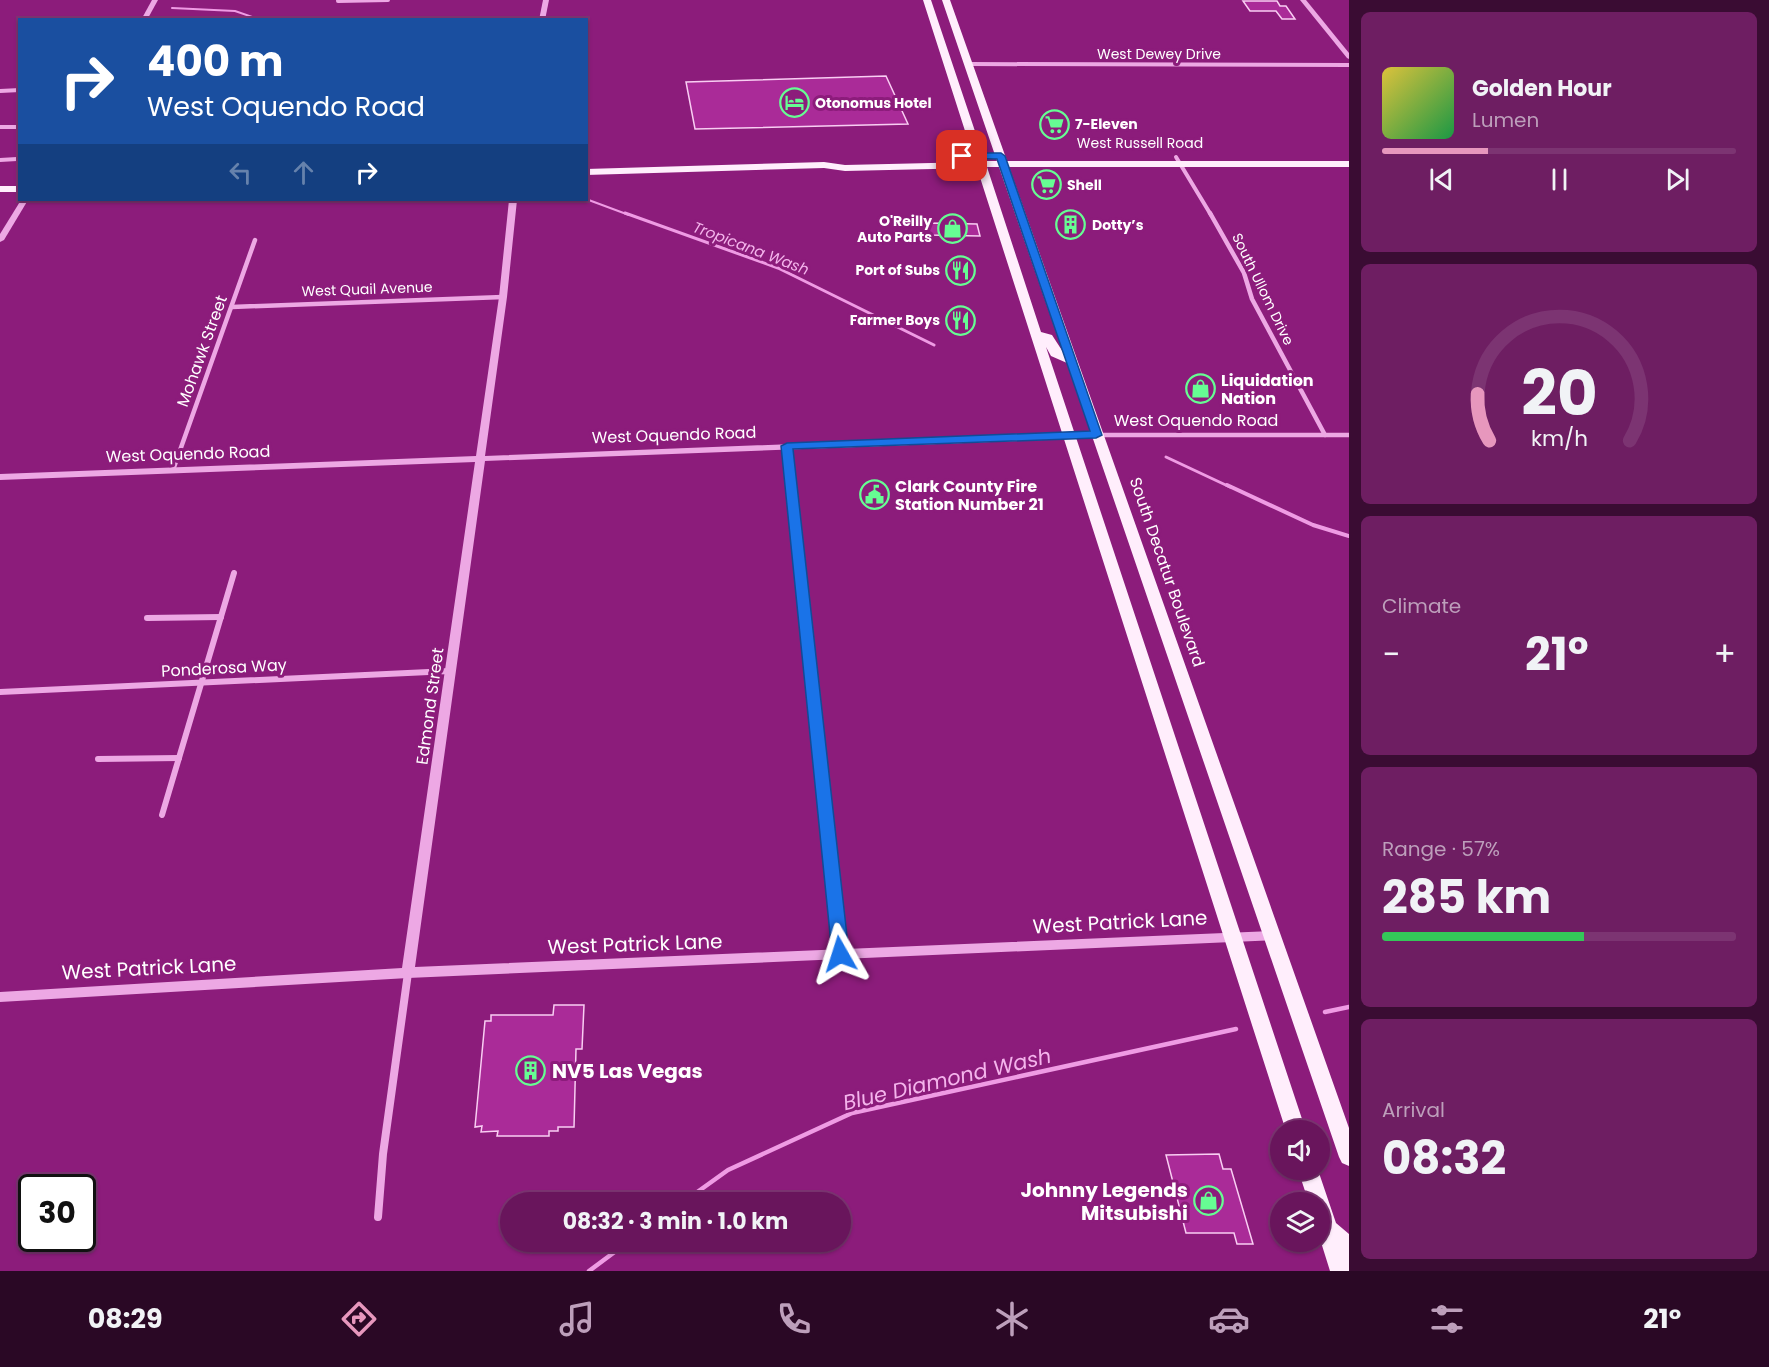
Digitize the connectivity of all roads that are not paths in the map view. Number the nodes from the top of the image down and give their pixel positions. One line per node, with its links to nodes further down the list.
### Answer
1 (155, 0): 10 (street)
2 (388, 0): 8 (street)
3 (546, 0): 11 (street)
4 (927, 0): 12 (main road)
5 (936, 0): 9 (main road)
6 (946, 0): 9 (main road, South Decatur Boulevard)
7 (1303, 0): 13 (street)
8 (338, 1)
9 (952, 17): 15 (main road, South Decatur Boulevard)
10 (145, 18)
11 (542, 18)
12 (936, 27): 14 (main road); 15 (main road)
13 (1349, 57)
14 (946, 60): 19 (main road); 25 (main road)
15 (969, 64): 16 (street, West Dewey Drive); 19 (main road, South Decatur Boulevard)
16 (1349, 65)
17 (18, 90): 18 (street)
18 (0, 91)
19 (981, 97): 26 (main road, South Decatur Boulevard)
20 (0, 127): 21 (street)
21 (18, 127)
22 (1349, 156): 27 (main road, West Russell Road)
23 (17, 159): 24 (street)
24 (0, 160)
25 (979, 160): 26 (main road, West Russell Road); 29 (main road, West Russell Road); 38 (main road)
26 (1003, 160): 27 (main road, West Russell Road); 39 (main road, South Decatur Boulevard)
27 (1179, 160): 28 (main road, West Russell Road); 41 (street, South Ullom Drive)
28 (1349, 164)
29 (588, 172)
30 (0, 189): 31 (main road)
31 (18, 189)
32 (23, 201): 34 (street)
33 (513, 201): 36 (street, Edmond Street)
34 (0, 240)
35 (255, 240): 37 (street, Mohawk Street)
36 (503, 297): 37 (street, West Quail Avenue); 45 (street, Edmond Street)
37 (232, 307): 46 (street, Mohawk Street)
38 (1036, 334): 39 (main road); 43 (main road)
39 (1071, 361): 40 (main road, South Decatur Boulevard)
40 (1096, 435): 41 (street, West Oquendo Road); 43 (street, West Oquendo Road); 58 (main road, South Decatur Boulevard)
41 (1325, 435): 42 (street, West Oquendo Road)
42 (1349, 435)
43 (1069, 436): 44 (street, West Oquendo Road); 57 (main road)
44 (787, 446): 45 (street, West Oquendo Road); 59 (street)
45 (480, 458): 46 (street, West Oquendo Road); 51 (street, Edmond Street)
46 (173, 470): 47 (street, West Oquendo Road)
47 (0, 477)
48 (234, 573): 49 (street)
49 (221, 617): 50 (street); 52 (street)
50 (147, 618)
51 (450, 671): 52 (street, Ponderosa Way); 60 (street, Edmond Street)
52 (201, 682): 53 (street, Ponderosa Way); 54 (street)
53 (0, 692)
54 (179, 758): 55 (street); 56 (street)
55 (98, 759)
56 (162, 815)
57 (1231, 936): 58 (street, West Patrick Lane); 59 (street, West Patrick Lane); 62 (main road)
58 (1272, 936): 63 (main road, South Decatur Boulevard)
59 (840, 954): 60 (street, West Patrick Lane)
60 (408, 973): 61 (street, West Patrick Lane); 64 (street, Edmond Street)
61 (0, 997)
62 (1292, 1120)
63 (1349, 1157)
64 (378, 1217)
65 (1330, 1231): 67 (main road)
66 (1330, 1237): 68 (main road)
67 (1349, 1248)
68 (1341, 1271)

